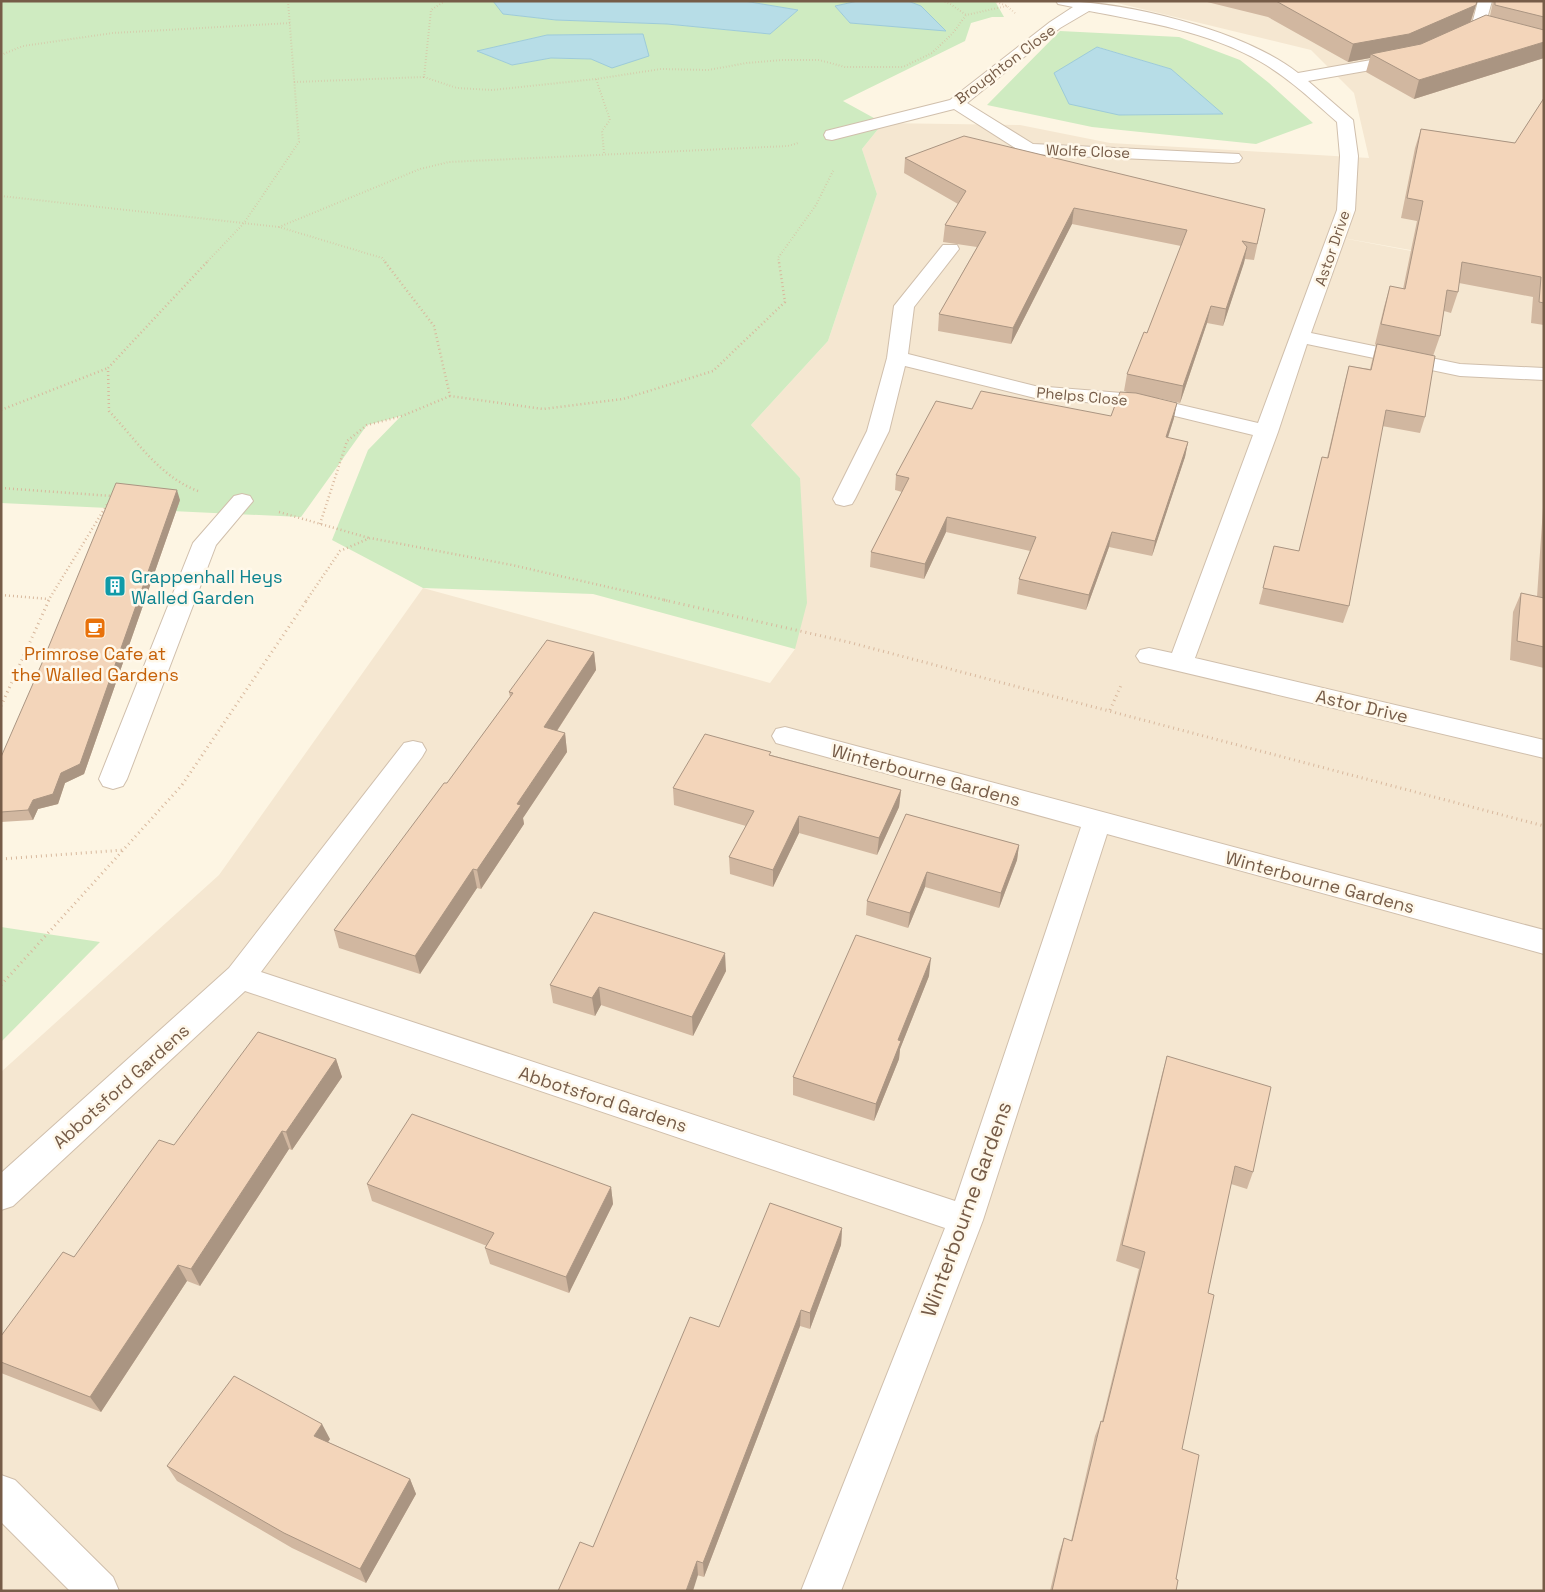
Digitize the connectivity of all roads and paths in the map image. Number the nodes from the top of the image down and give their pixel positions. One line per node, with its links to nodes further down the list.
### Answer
1 (288, 1): 10 (path)
2 (445, 1): 17 (path)
3 (942, 1): 9 (path)
4 (994, 1): 7 (path)
5 (1063, 1): 8 (street, Astor Drive)
6 (1485, 1): 12 (street)
7 (1007, 6): 9 (path); 11 (path)
8 (1086, 6): 11 (street, Broughton Close); 18 (street, Astor Drive)
9 (966, 15): 19 (path)
10 (290, 23): 16 (path); 20 (path)
11 (1056, 26): 21 (street, Broughton Close)
12 (1479, 26): 13 (street); 14 (street)
13 (1496, 30)
14 (1435, 46)
15 (1418, 54): 18 (street)
16 (1, 55)
17 (424, 77): 19 (path); 20 (path)
18 (1296, 78): 29 (street, Astor Drive)
19 (596, 79): 23 (path)
20 (294, 82): 26 (path)
21 (956, 103): 22 (street, Broughton Close); 24 (street, Wolfe Close)
22 (832, 134): 23 (path); 33 (path)
23 (604, 153): 27 (path)
24 (1233, 158)
25 (1, 196): 26 (path)
26 (244, 223): 27 (path); 31 (path)
27 (279, 227): 33 (path)
28 (950, 249): 30 (street)
29 (1301, 337): 32 (street); 35 (street, Astor Drive)
30 (897, 358): 35 (street, Phelps Close); 37 (street)
31 (108, 368): 34 (path); 38 (path)
32 (1544, 374)
33 (450, 396): 39 (path)
34 (1, 410)
35 (1267, 432): 44 (street, Astor Drive)
36 (1, 488): 42 (path)
37 (844, 499)
38 (242, 501): 39 (path); 49 (street)
39 (320, 524): 40 (path)
40 (370, 538): 51 (path); 52 (path)
41 (1, 595): 42 (path)
42 (49, 599): 45 (path)
43 (1149, 656): 44 (street, Astor Drive)
44 (1181, 663): 47 (street, Astor Drive)
45 (1, 706)
46 (785, 736): 50 (street, Winterbourne Gardens)
47 (1544, 749)
48 (413, 750): 55 (street, Abbotsford Gardens)
49 (113, 779)
50 (1097, 822): 54 (street, Winterbourne Gardens); 58 (street, Winterbourne Gardens)
51 (1544, 826)
52 (124, 850): 53 (path); 56 (path)
53 (1, 859)
54 (1544, 942)
55 (240, 977): 57 (street, Abbotsford Gardens); 58 (street, Abbotsford Gardens)
56 (1, 984)
57 (1, 1195)
58 (966, 1220): 61 (street, Winterbourne Gardens)
59 (1, 1494): 60 (street)
60 (99, 1591)
61 (821, 1591)

